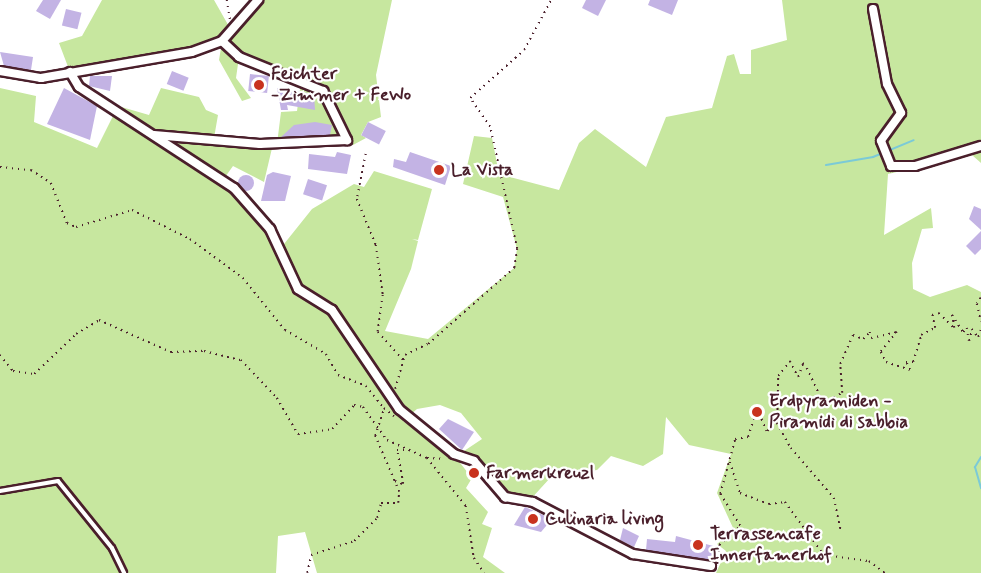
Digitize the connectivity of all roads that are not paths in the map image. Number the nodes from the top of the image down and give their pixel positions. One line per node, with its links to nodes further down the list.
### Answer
1 (258, 0): 3 (street)
2 (873, 9): 7 (street)
3 (222, 42): 5 (street); 6 (street)
4 (0, 71): 5 (street)
5 (70, 72): 6 (street)
6 (154, 135): 9 (street)
7 (981, 146)
8 (0, 491): 10 (lane)
9 (711, 566)
10 (124, 573)

